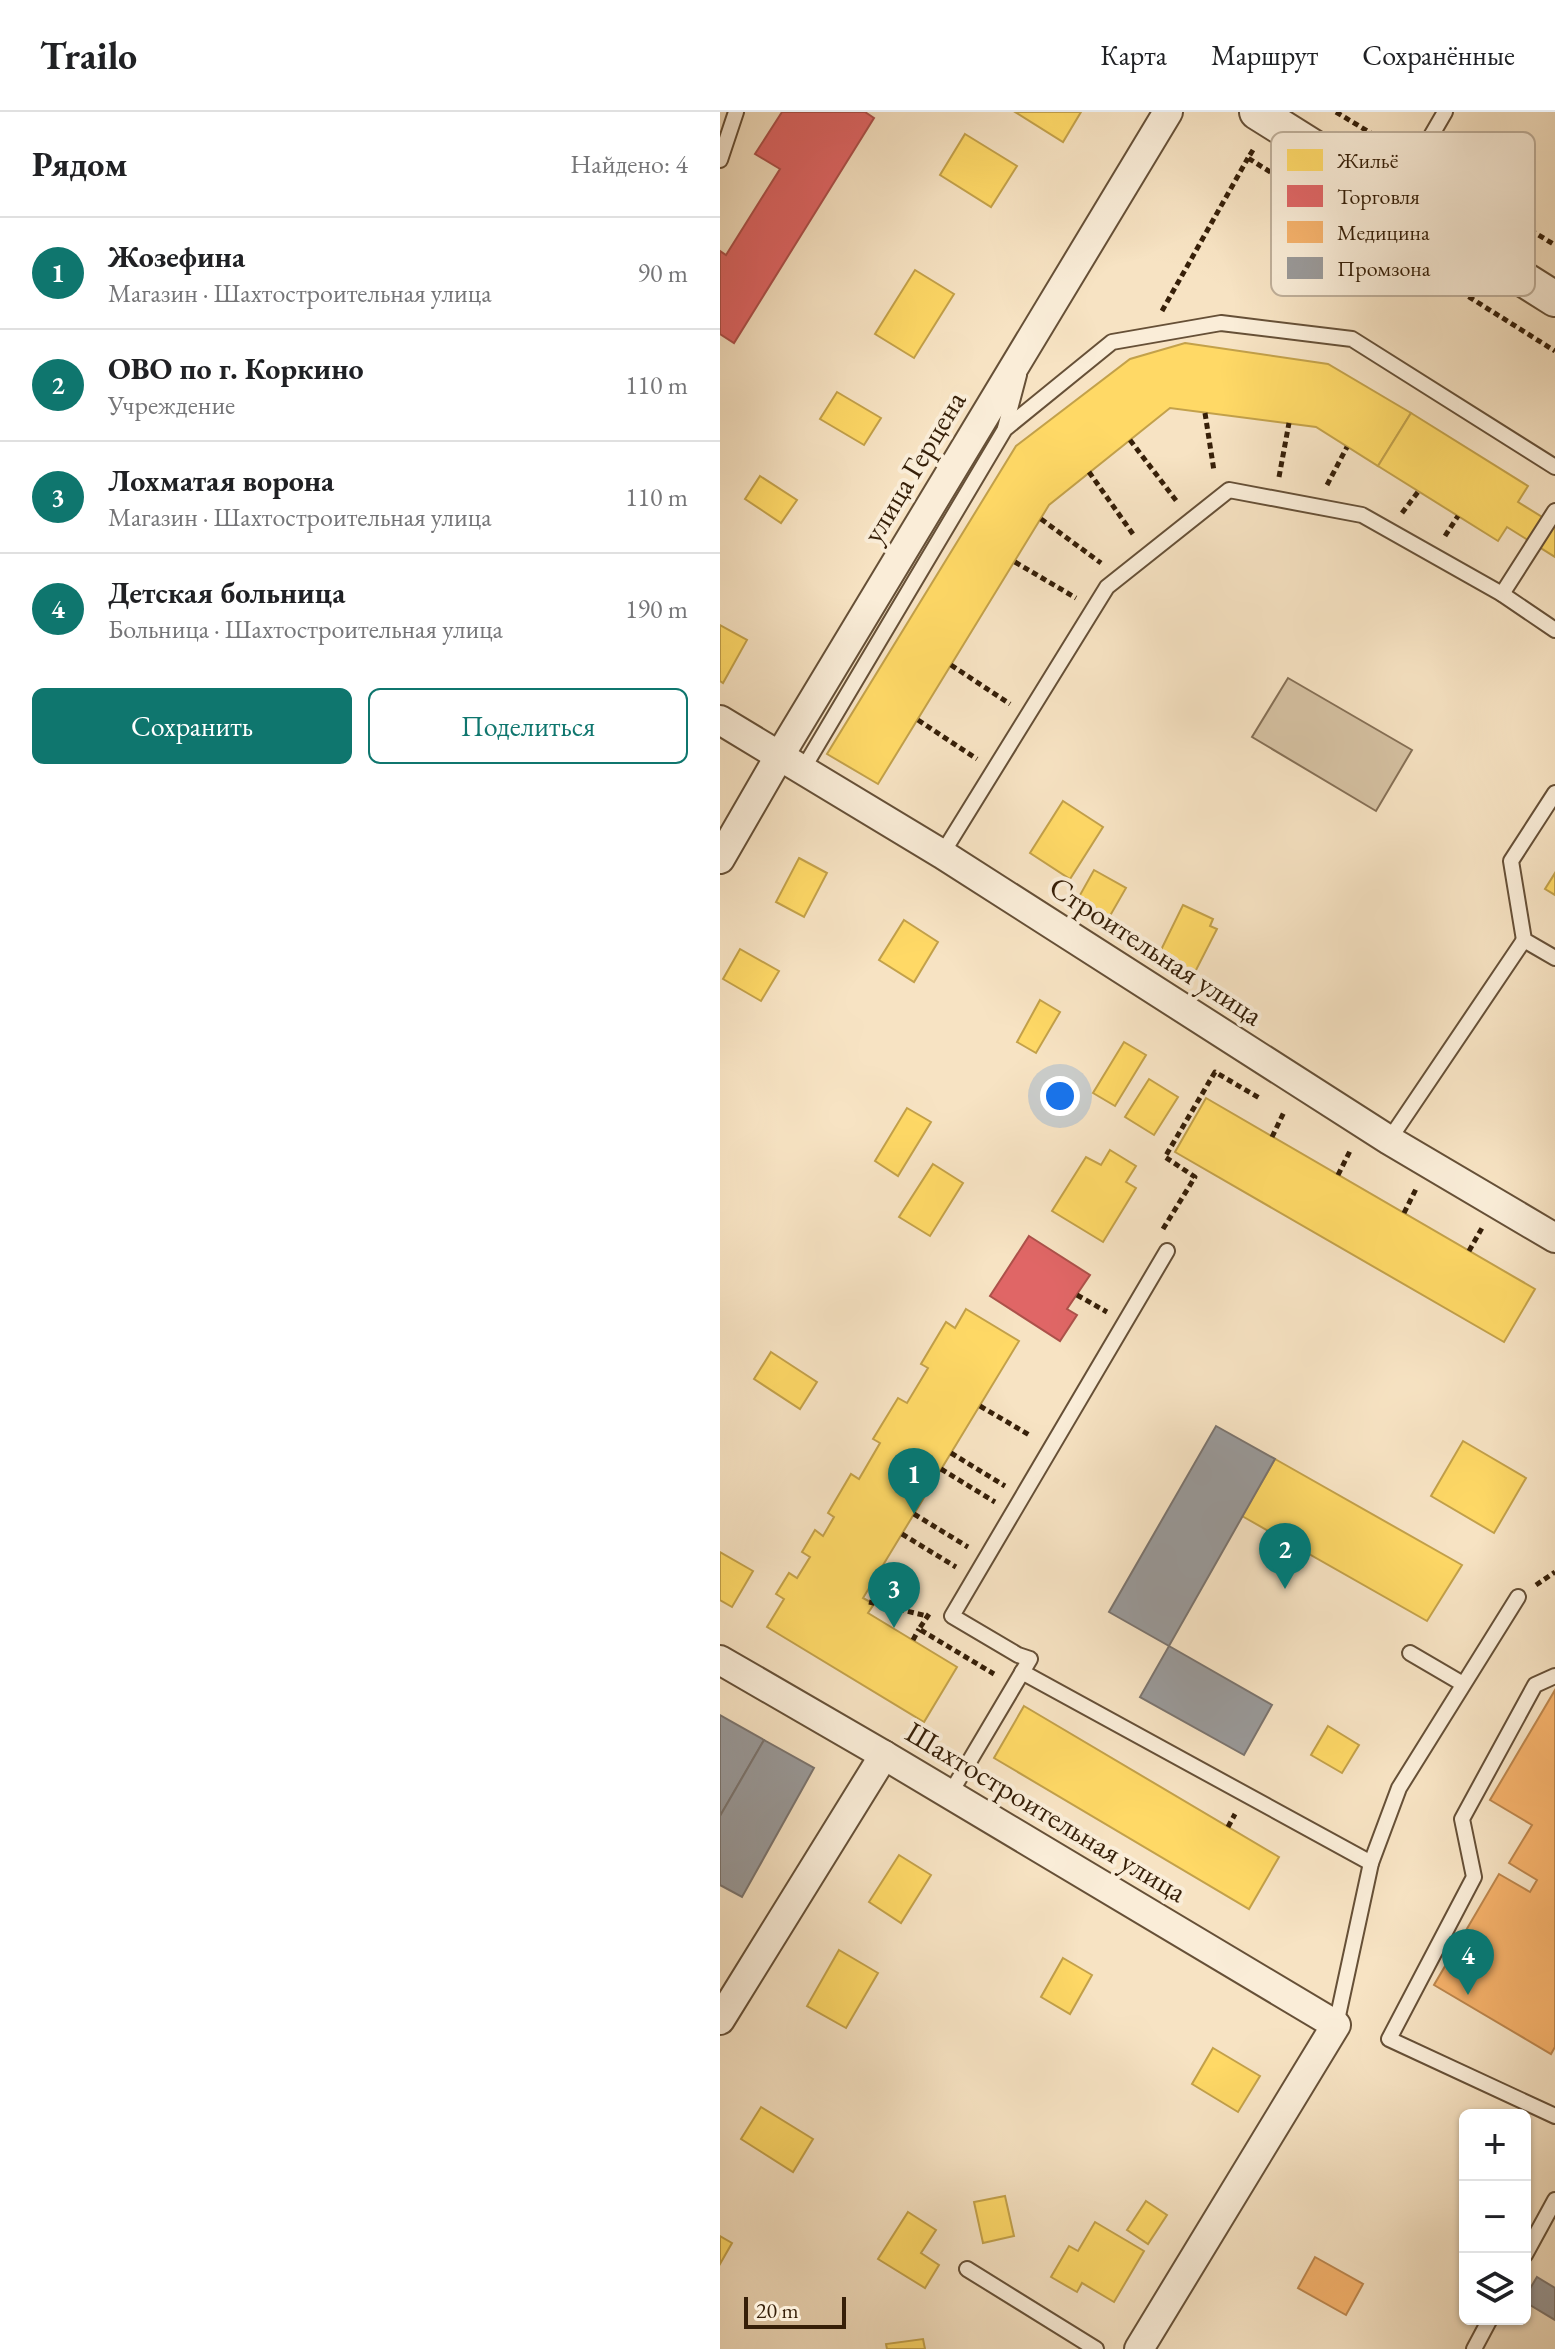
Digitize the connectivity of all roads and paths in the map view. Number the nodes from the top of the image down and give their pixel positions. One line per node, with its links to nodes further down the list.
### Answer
1 (736, 112): 10 (lane)
2 (1168, 112): 18 (street, улица Герцена)
3 (1336, 112): 7 (path)
4 (1445, 112): 8 (lane)
5 (1264, 117): 6 (street); 9 (path)
6 (1288, 132)
7 (1369, 132)
8 (1434, 132)
9 (1248, 158): 11 (path); 17 (path)
10 (720, 160)
11 (1271, 172)
12 (1535, 233): 13 (path)
13 (1555, 245)
14 (1535, 287): 16 (street)
15 (1468, 296): 19 (path)
16 (1555, 299)
17 (1148, 336): 22 (lane); 25 (lane)
18 (1028, 344): 22 (lane); 43 (street, улица Герцена)
19 (1555, 351)
20 (1205, 413): 28 (path)
21 (1289, 423): 27 (path)
22 (1005, 429): 43 (lane)
23 (1130, 440): 32 (path)
24 (1347, 447): 29 (path)
25 (1555, 467)
26 (1089, 472): 33 (path)
27 (1275, 499): 28 (lane); 29 (lane)
28 (1218, 500): 32 (lane)
29 (1316, 507): 36 (lane)
30 (1555, 511): 36 (lane)
31 (1041, 519): 35 (path)
32 (1192, 520): 33 (lane)
33 (1148, 554): 35 (lane)
34 (1015, 562): 37 (path)
35 (1119, 577): 37 (lane)
36 (1502, 594): 38 (lane)
37 (1093, 609): 40 (lane)
38 (1555, 630)
39 (951, 665): 40 (path)
40 (1027, 716): 44 (lane)
41 (720, 720): 43 (street, Строительная улица)
42 (918, 720): 44 (path)
43 (791, 762): 46 (street, Строительная улица); 47 (street, улица Герцена)
44 (994, 770): 46 (lane)
45 (1555, 793): 48 (lane)
46 (942, 854): 53 (street, Строительная улица)
47 (720, 859)
48 (1524, 940): 49 (lane); 53 (lane)
49 (1555, 958)
50 (1284, 1112): 51 (path); 52 (path); 58 (path)
51 (1298, 1120)
52 (1272, 1137)
53 (1389, 1140): 64 (street, Строительная улица)
54 (1338, 1142): 55 (path)
55 (1351, 1150): 56 (path); 57 (path)
56 (1364, 1157)
57 (1338, 1175)
58 (1195, 1177)
59 (1429, 1196): 60 (path)
60 (1404, 1213)
61 (1470, 1219): 62 (path)
62 (1483, 1226): 63 (path); 66 (path)
63 (1495, 1233)
64 (1555, 1238)
65 (1167, 1251): 86 (lane)
66 (1469, 1251)
67 (1077, 1295): 68 (path)
68 (1111, 1314)
69 (980, 1406): 70 (path)
70 (1035, 1438)
71 (951, 1453): 73 (path)
72 (941, 1469): 74 (path)
73 (1006, 1486)
74 (996, 1503)
75 (914, 1514): 77 (path)
76 (902, 1534): 78 (path)
77 (969, 1547)
78 (957, 1567)
79 (1518, 1597): 88 (lane)
80 (869, 1602): 81 (path)
81 (927, 1616)
82 (919, 1629): 83 (path)
83 (913, 1640)
84 (1410, 1653): 88 (lane)
85 (720, 1660): 89 (street, Шахтостроительная улица)
86 (1022, 1672): 90 (lane); 91 (lane)
87 (1555, 1676): 94 (lane)
88 (1463, 1684): 91 (lane)
89 (884, 1755): 90 (street, Шахтостроительная улица); 92 (street)
90 (950, 1794): 93 (street, Шахтостроительная улица)
91 (1371, 1863): 93 (lane)
92 (720, 2020)
93 (1336, 2025): 100 (street)
94 (1555, 2116)
95 (1555, 2200): 96 (lane)
96 (1526, 2253)
97 (967, 2269): 99 (lane)
98 (1487, 2325): 101 (lane)
99 (1096, 2349)
100 (1139, 2349)
101 (1474, 2349)

